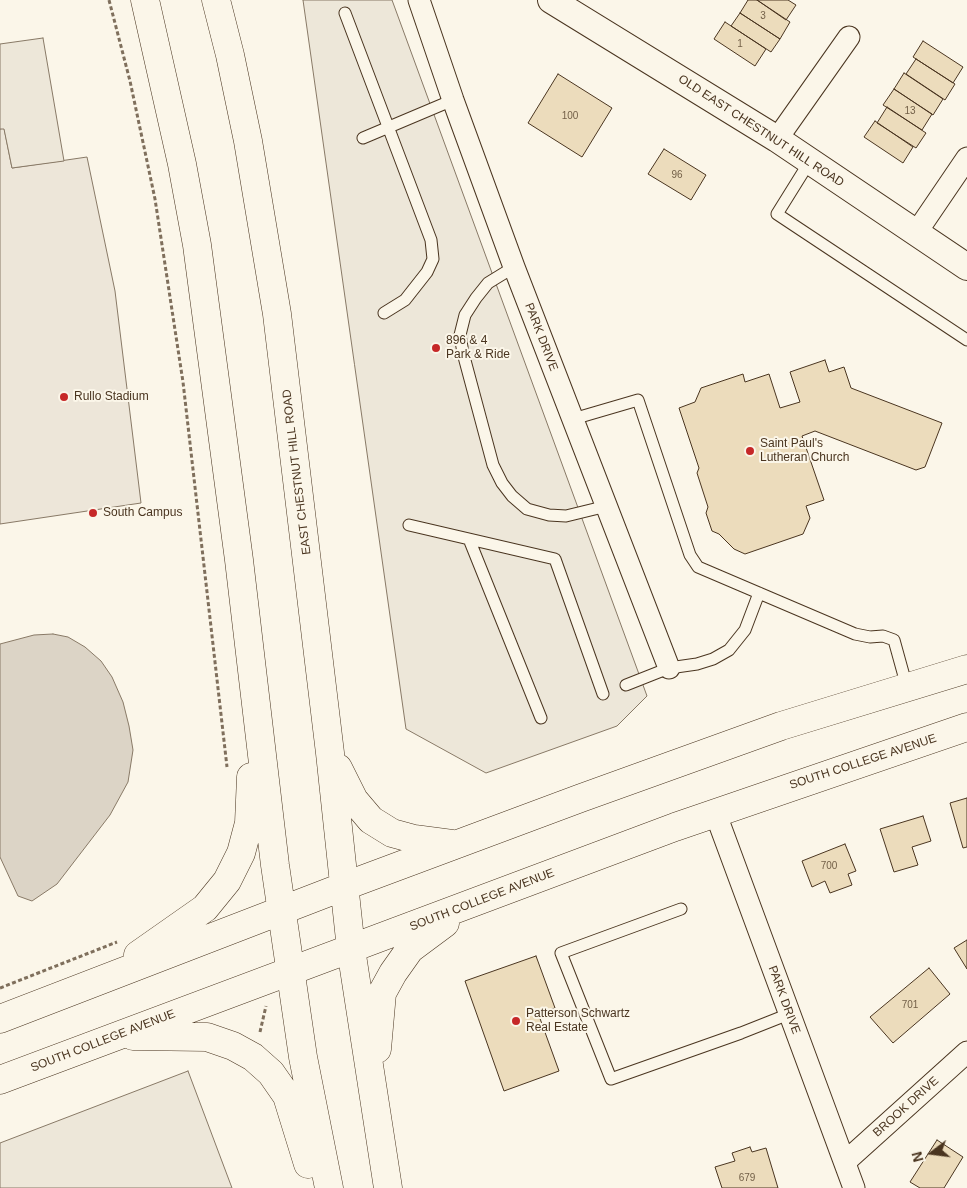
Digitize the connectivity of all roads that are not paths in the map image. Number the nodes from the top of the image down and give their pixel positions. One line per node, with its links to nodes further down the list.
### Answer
1 (145, 0): 31 (main road)
2 (216, 0): 9 (main road, EAST CHESTNUT HILL ROAD)
3 (231, 0): 9 (main road)
4 (551, 0): 6 (street, OLD EAST CHESTNUT HILL ROAD)
5 (419, 1): 10 (street, PARK DRIVE)
6 (578, 8): 13 (street, OLD EAST CHESTNUT HILL ROAD)
7 (346, 13): 11 (lane)
8 (849, 37): 13 (street)
9 (230, 54): 34 (main road, EAST CHESTNUT HILL ROAD)
10 (453, 100): 11 (lane); 17 (street, PARK DRIVE)
11 (389, 127): 12 (lane); 19 (lane)
12 (363, 138)
13 (777, 139): 15 (street, OLD EAST CHESTNUT HILL ROAD)
14 (967, 158): 16 (street)
15 (810, 161): 16 (street, OLD EAST CHESTNUT HILL ROAD); 20 (lane)
16 (916, 233): 18 (street, OLD EAST CHESTNUT HILL ROAD)
17 (514, 267): 21 (street, PARK DRIVE); 22 (lane)
18 (967, 267)
19 (384, 312)
20 (967, 340)
21 (573, 419): 22 (street, PARK DRIVE); 25 (lane)
22 (607, 506): 26 (street, PARK DRIVE)
23 (409, 525): 24 (lane)
24 (469, 539): 30 (lane); 32 (lane)
25 (759, 593): 26 (lane); 29 (lane)
26 (669, 668): 28 (lane)
27 (967, 669): 29 (main road)
28 (626, 685)
29 (906, 687): 36 (main road)
30 (603, 694)
31 (255, 701): 40 (main road); 43 (main road)
32 (541, 718)
33 (967, 727): 35 (main road, SOUTH COLLEGE AVENUE)
34 (330, 753): 36 (main road); 37 (main road, EAST CHESTNUT HILL ROAD)
35 (715, 812): 38 (main road, SOUTH COLLEGE AVENUE); 44 (street, PARK DRIVE)
36 (458, 845): 37 (main road)
37 (345, 886): 40 (main road); 41 (main road, EAST CHESTNUT HILL ROAD)
38 (485, 899): 41 (main road, SOUTH COLLEGE AVENUE); 49 (main road)
39 (681, 909): 44 (lane)
40 (282, 911): 42 (main road); 43 (main road)
41 (351, 949): 42 (main road, SOUTH COLLEGE AVENUE); 49 (main road, EAST CHESTNUT HILL ROAD)
42 (290, 971): 46 (main road, SOUTH COLLEGE AVENUE); 52 (main road)
43 (106, 977): 45 (main road)
44 (789, 1014): 50 (street, PARK DRIVE)
45 (0, 1019)
46 (117, 1036): 48 (main road, SOUTH COLLEGE AVENUE); 51 (main road)
47 (967, 1052): 50 (street, BROOK DRIVE)
48 (0, 1080)
49 (374, 1096): 53 (main road)
50 (845, 1162): 54 (street, PARK DRIVE)
51 (316, 1188)
52 (329, 1188)
53 (388, 1188)
54 (854, 1188)

